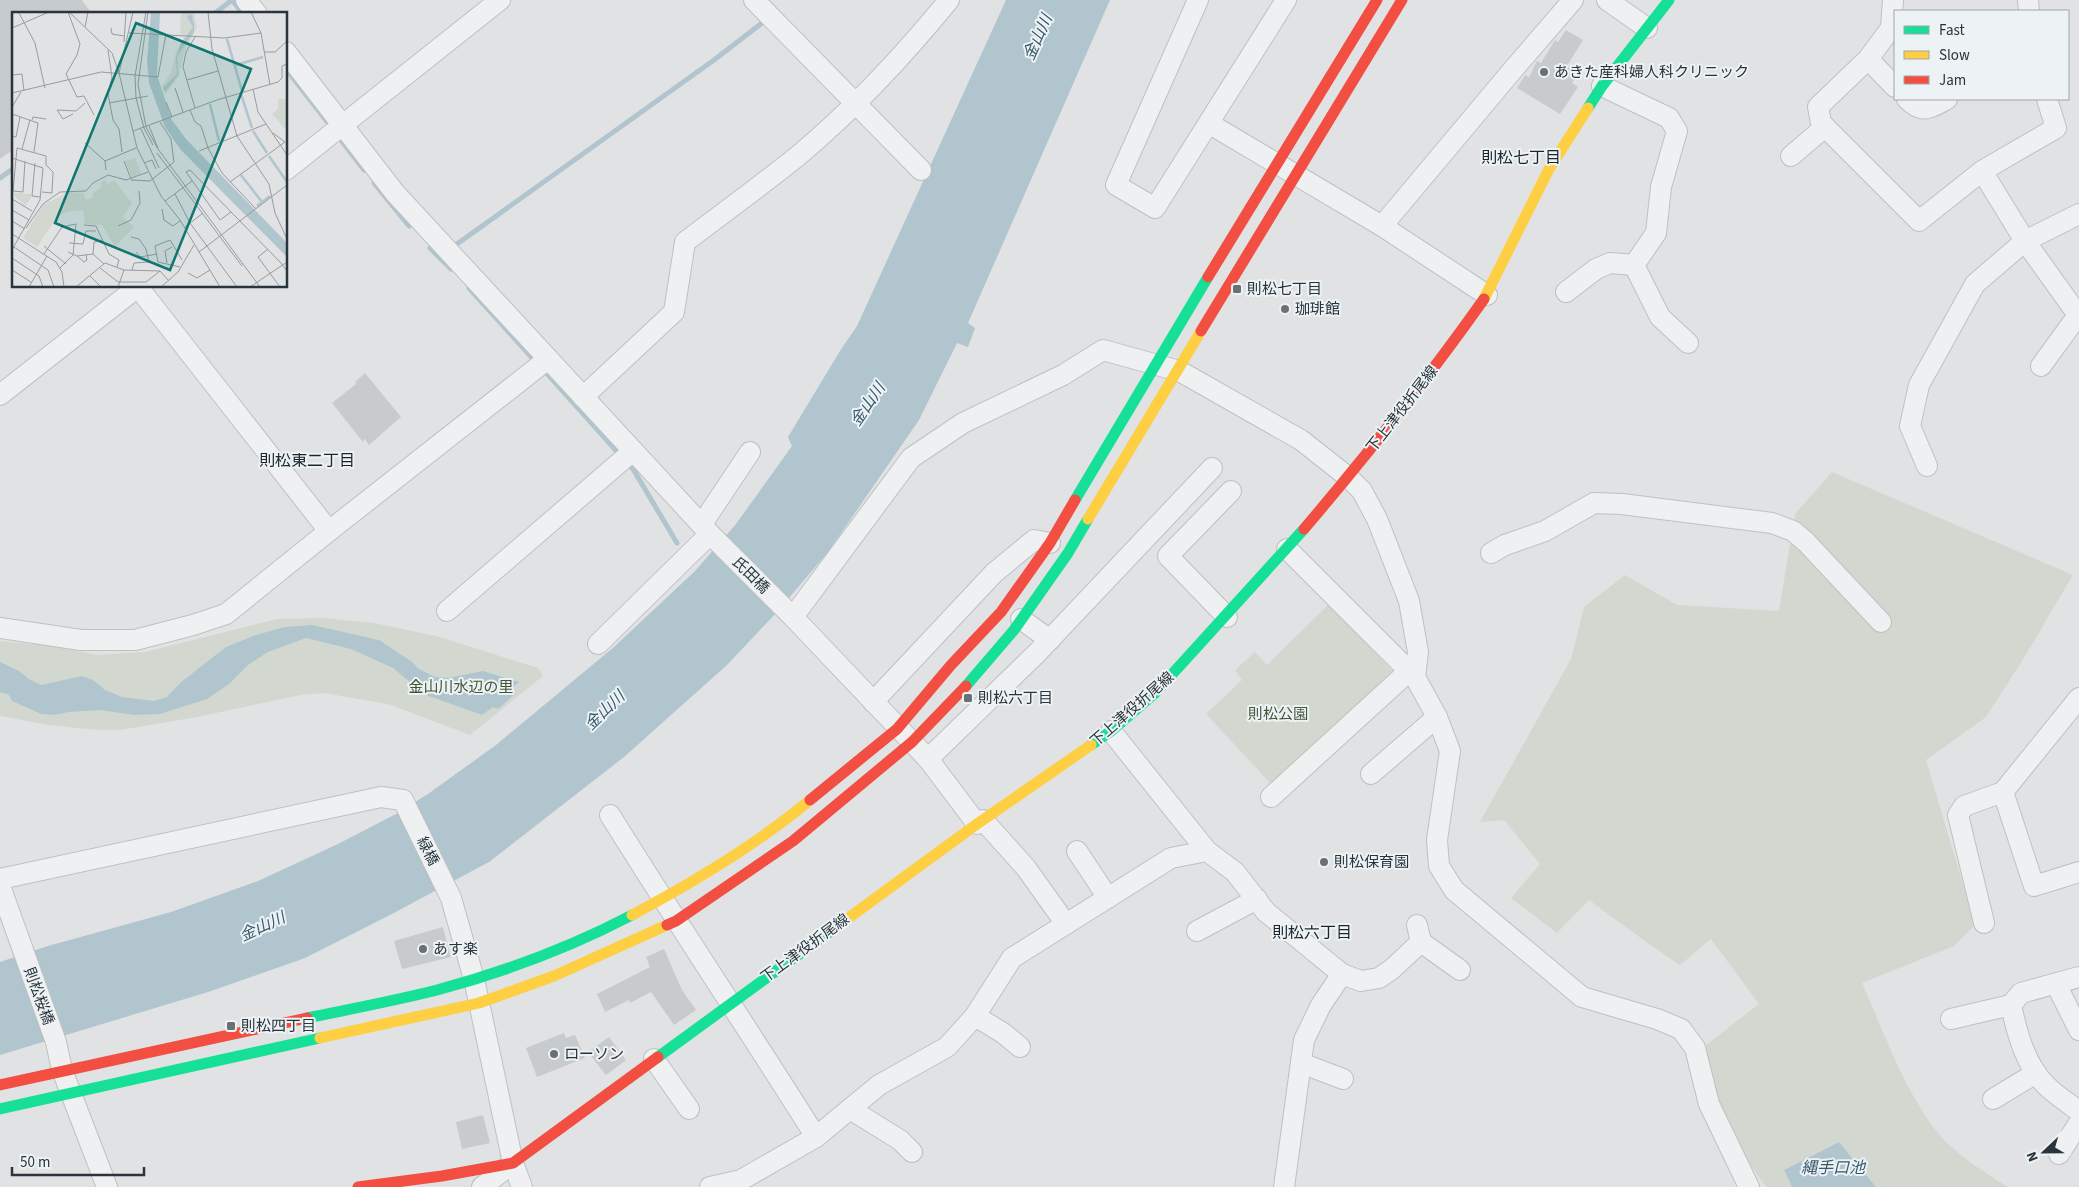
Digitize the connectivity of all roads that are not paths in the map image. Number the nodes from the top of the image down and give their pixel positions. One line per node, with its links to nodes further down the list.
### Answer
1 (246, 0): 13 (street)
2 (500, 0): 24 (street)
3 (754, 0): 22 (street)
4 (950, 0): 22 (street)
5 (1198, 0): 23 (street)
6 (1286, 0): 23 (street)
7 (1377, 0): 27 (street)
8 (1402, 0): 31 (street)
9 (1574, 0): 33 (street)
10 (1606, 0): 14 (street)
11 (1668, 0): 14 (street, 下上津役折尾線)
12 (1893, 0): 16 (street)
13 (255, 12)
14 (1647, 28): 17 (street, 下上津役折尾線)
15 (288, 55): 24 (street, 氏田橋)
16 (1868, 59): 18 (street); 25 (street)
17 (1602, 86): 35 (street); 39 (street, 下上津役折尾線)
18 (1894, 86)
19 (1908, 100): 20 (street)
20 (1945, 100)
21 (2048, 100): 30 (street)
22 (855, 103): 29 (street); 46 (street)
23 (1210, 124): 27 (street)
24 (343, 125): 28 (street); 41 (street, 氏田橋)
25 (1825, 127): 26 (street); 30 (street)
26 (1791, 156)
27 (1276, 164): 31 (street); 42 (street)
28 (288, 168)
29 (921, 170)
30 (1982, 171): 34 (street)
31 (1295, 174): 33 (street); 44 (street)
32 (2079, 214): 34 (street)
33 (1382, 226): 39 (street)
34 (2025, 241): 43 (street); 49 (street)
35 (1634, 265): 38 (street); 40 (street)
36 (138, 288): 45 (street)
37 (140, 288): 53 (street)
38 (1566, 292)
39 (1487, 295): 51 (street, 下上津役折尾線)
40 (1688, 343)
41 (548, 359): 46 (street, 氏田橋); 53 (street)
42 (1157, 365): 44 (street); 55 (street); 59 (street)
43 (2041, 366)
44 (1179, 371): 51 (street); 61 (street)
45 (0, 395)
46 (583, 397): 47 (street, 氏田橋)
47 (633, 451): 54 (street, 氏田橋); 58 (street)
48 (750, 452): 54 (street)
49 (1927, 466)
50 (1212, 468): 64 (street)
51 (1348, 477): 56 (street, 下上津役折尾線); 66 (street)
52 (1231, 491): 60 (street)
53 (329, 531): 63 (street)
54 (709, 532): 59 (street, 氏田橋); 65 (street)
55 (1050, 543): 67 (street); 71 (street)
56 (1287, 549): 60 (street, 下上津役折尾線); 66 (street)
57 (1491, 553): 62 (street)
58 (446, 611)
59 (791, 615): 67 (street, 氏田橋)
60 (1227, 617): 72 (street, 下上津役折尾線)
61 (1021, 619): 64 (street); 73 (street)
62 (1881, 622)
63 (0, 628)
64 (1050, 640): 74 (street)
65 (598, 644)
66 (1412, 674): 69 (street); 77 (street)
67 (873, 702): 71 (street, 氏田橋)
68 (2074, 704): 70 (street); 76 (street)
69 (1437, 717): 75 (street); 127 (street)
70 (2079, 728)
71 (897, 729): 73 (street, 氏田橋); 86 (street)
72 (1111, 731): 79 (street, 下上津役折尾線); 81 (street)
73 (912, 742): 74 (street, 氏田橋); 88 (street)
74 (928, 759): 79 (street, 氏田橋)
75 (1371, 774)
76 (2002, 792): 82 (street); 89 (street)
77 (1271, 797)
78 (610, 815): 86 (street)
79 (980, 822): 90 (street, 氏田橋); 97 (street, 下上津役折尾線)
80 (1077, 851): 85 (street)
81 (1207, 851): 85 (street); 87 (street)
82 (2079, 872)
83 (0, 879): 95 (street, 緑橋)
84 (0, 886): 106 (street, 則松桜橋)
85 (1108, 898): 90 (street)
86 (662, 899): 88 (street); 95 (street)
87 (1256, 899): 91 (street); 93 (street)
88 (676, 921): 97 (street); 98 (street)
89 (1984, 923)
90 (1066, 924): 100 (street)
91 (1198, 930)
92 (1460, 970): 93 (street)
93 (1342, 974): 105 (street)
94 (2079, 977): 96 (street)
95 (474, 979): 98 (street, 緑橋); 106 (street)
96 (2056, 984): 99 (street); 102 (street)
97 (731, 1002): 104 (street, 下上津役折尾線); 117 (street)
98 (479, 1003): 110 (street); 120 (street, 緑橋)
99 (2011, 1005): 101 (street); 107 (street)
100 (975, 1016): 103 (street); 114 (street)
101 (1951, 1019)
102 (2079, 1030)
103 (1020, 1047)
104 (654, 1059): 113 (street); 120 (street, 下上津役折尾線)
105 (1301, 1063): 108 (street); 126 (street)
106 (62, 1070): 109 (street); 110 (street, 則松桜橋)
107 (2036, 1073): 111 (street); 115 (street)
108 (1343, 1079)
109 (0, 1085)
110 (72, 1094): 112 (street); 121 (street, 則松桜橋)
111 (1993, 1099)
112 (0, 1109)
113 (689, 1109)
114 (850, 1109): 117 (street); 118 (street)
115 (2079, 1111)
116 (2079, 1123): 119 (street)
117 (816, 1137): 125 (street)
118 (912, 1152)
119 (2059, 1154)
120 (514, 1163): 122 (street, 下上津役折尾線); 123 (street); 124 (street, 緑橋)
121 (107, 1187)
122 (358, 1187)
123 (482, 1187)
124 (522, 1187)
125 (710, 1187)
126 (1284, 1187)
127 (1749, 1187)

